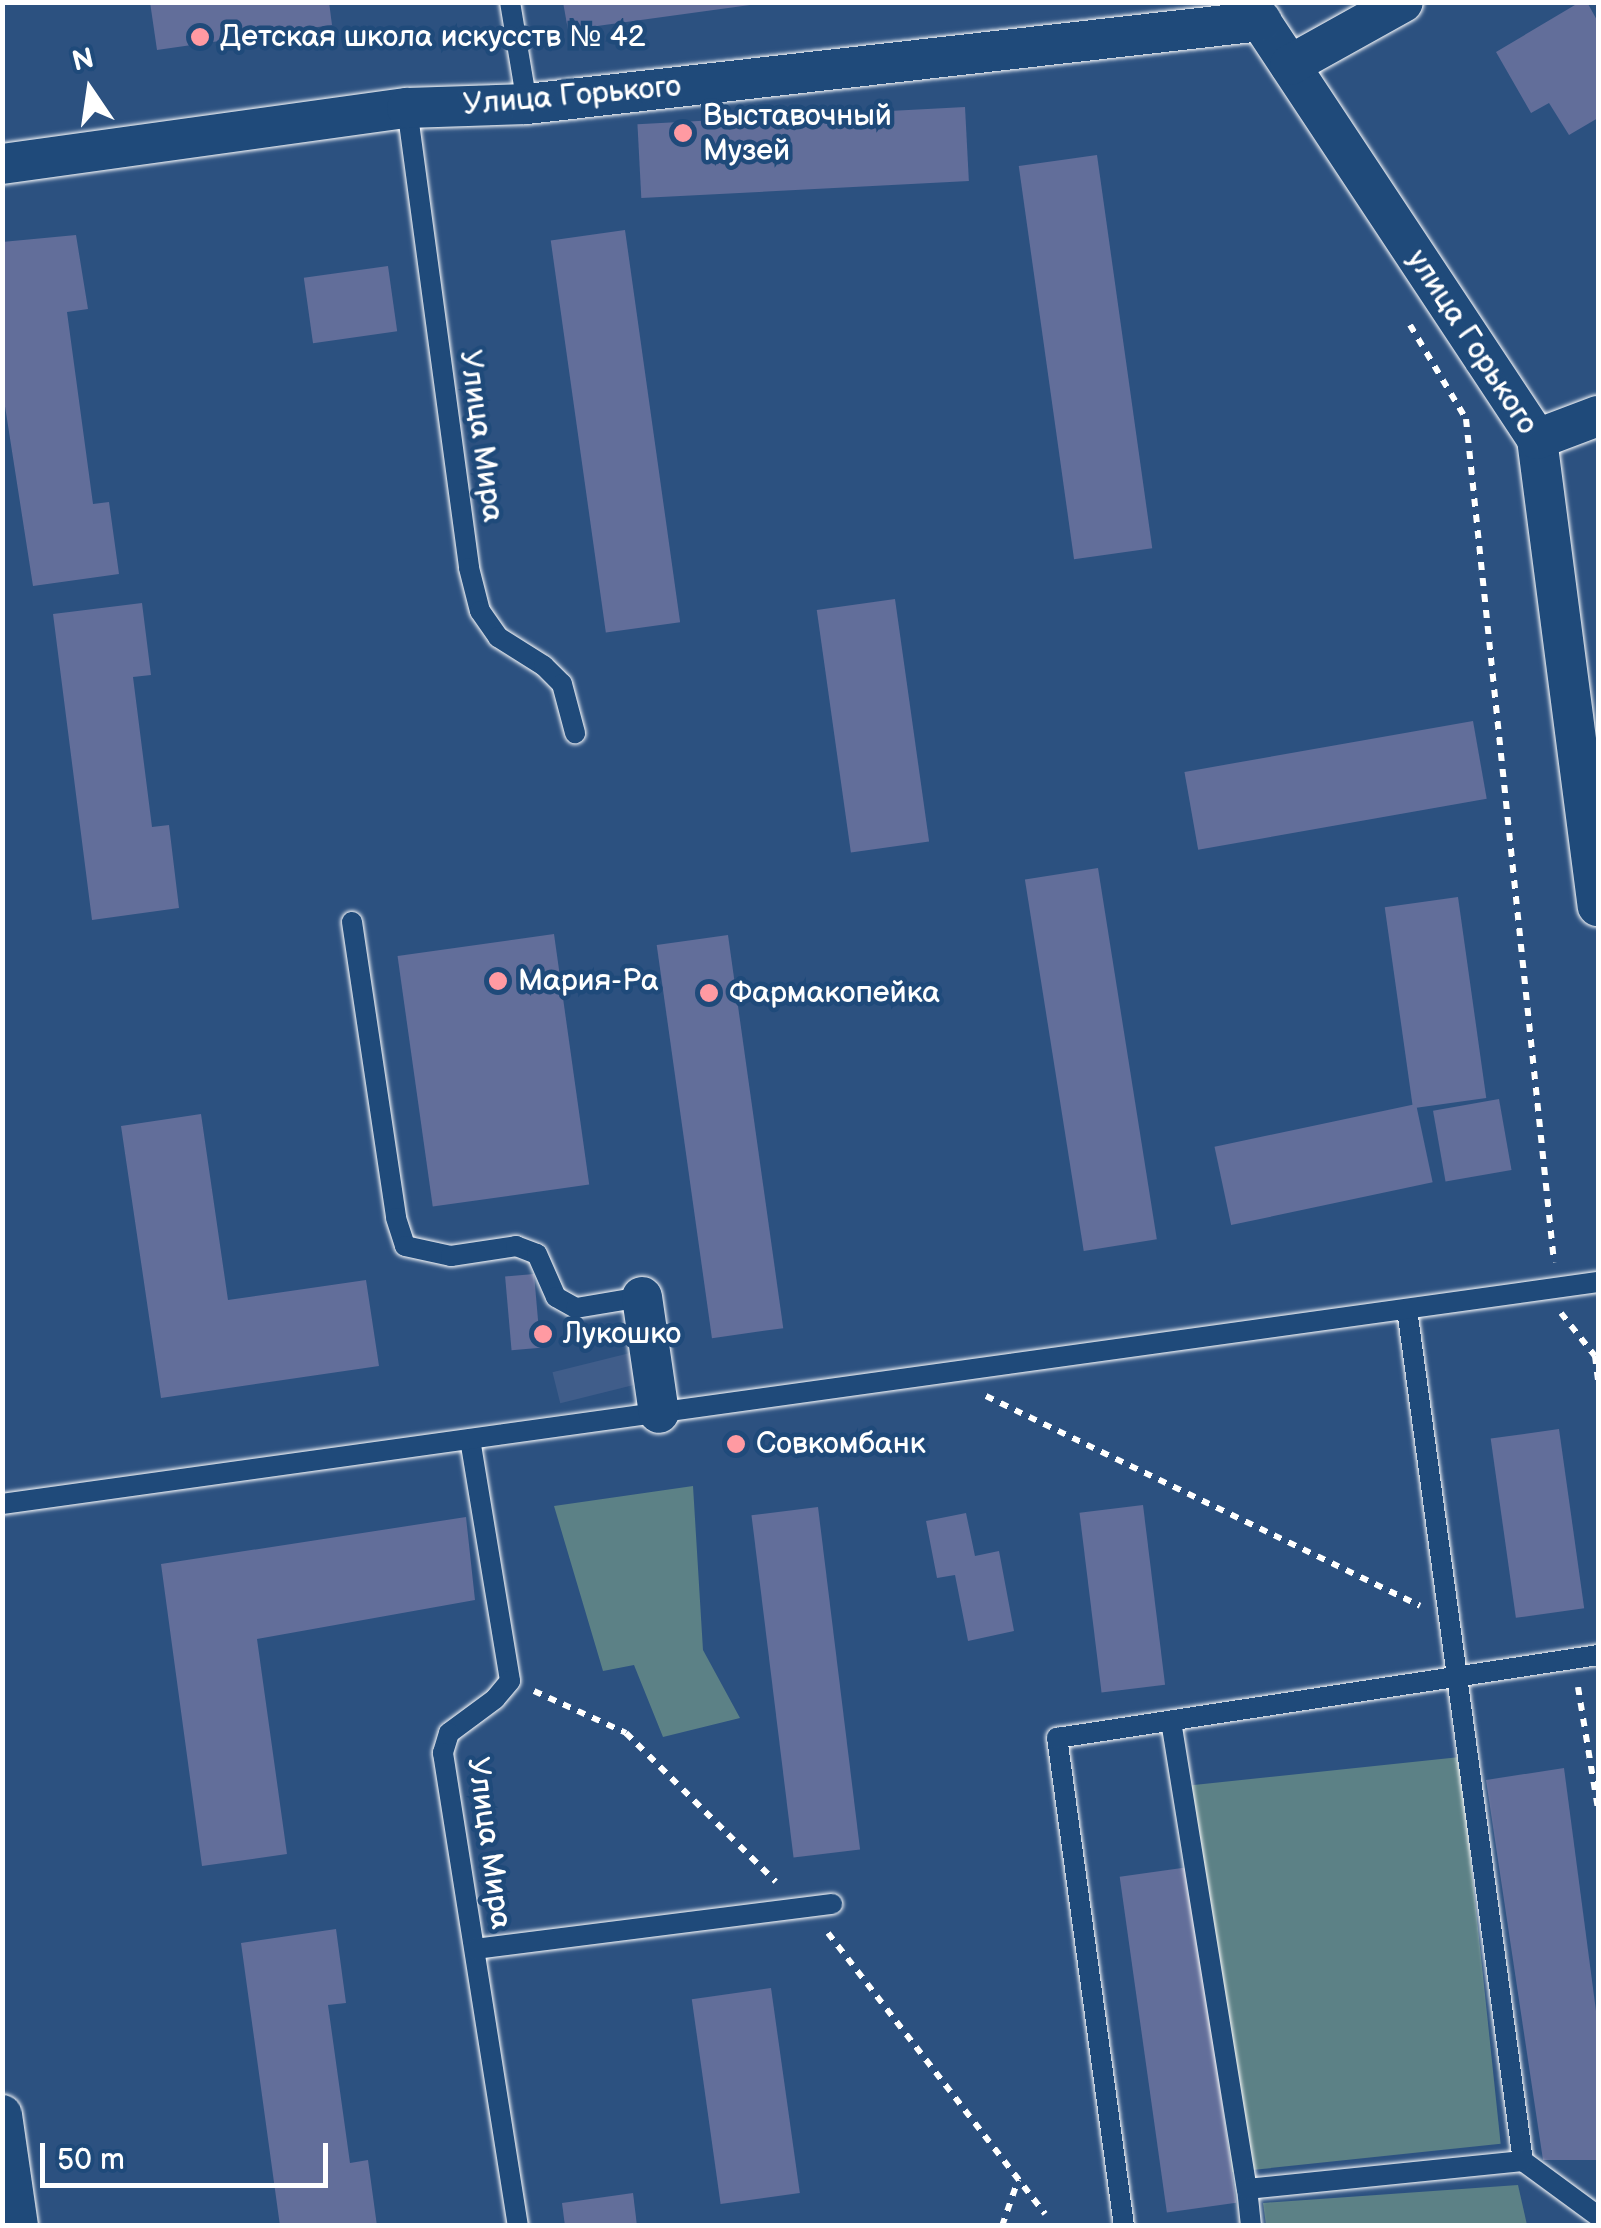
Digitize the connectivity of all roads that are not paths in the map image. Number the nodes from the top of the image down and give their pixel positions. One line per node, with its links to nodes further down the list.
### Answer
1 (510, 2): 5 (lane)
2 (1402, 2): 4 (street)
3 (1255, 12): 4 (street, улица Горького); 5 (street, Улица Горького)
4 (1290, 66): 9 (street, улица Горького)
5 (527, 104): 6 (street, Улица Горького)
6 (406, 108): 7 (street, Улица Горького); 10 (lane, Улица Мира)
7 (2, 164)
8 (1598, 416): 9 (street)
9 (1538, 439): 11 (street, улица Горького)
10 (574, 733)
11 (1598, 906)
12 (352, 922): 14 (lane)
13 (1598, 1282): 15 (lane)
14 (642, 1297): 16 (street)
15 (1407, 1309): 16 (lane); 20 (lane)
16 (659, 1413): 17 (lane)
17 (470, 1440): 18 (lane); 23 (lane, Улица Мира)
18 (2, 1504)
19 (1598, 1655): 20 (lane)
20 (1460, 1676): 21 (lane); 25 (lane)
21 (1171, 1721): 26 (lane); 30 (lane)
22 (832, 1904): 23 (lane)
23 (474, 1949): 29 (lane, Улица Мира)
24 (2, 2115): 28 (street)
25 (1523, 2161): 26 (lane); 27 (lane)
26 (1247, 2188): 31 (lane)
27 (1598, 2216)
28 (18, 2226)
29 (518, 2226)
30 (1124, 2226)
31 (1251, 2226)

